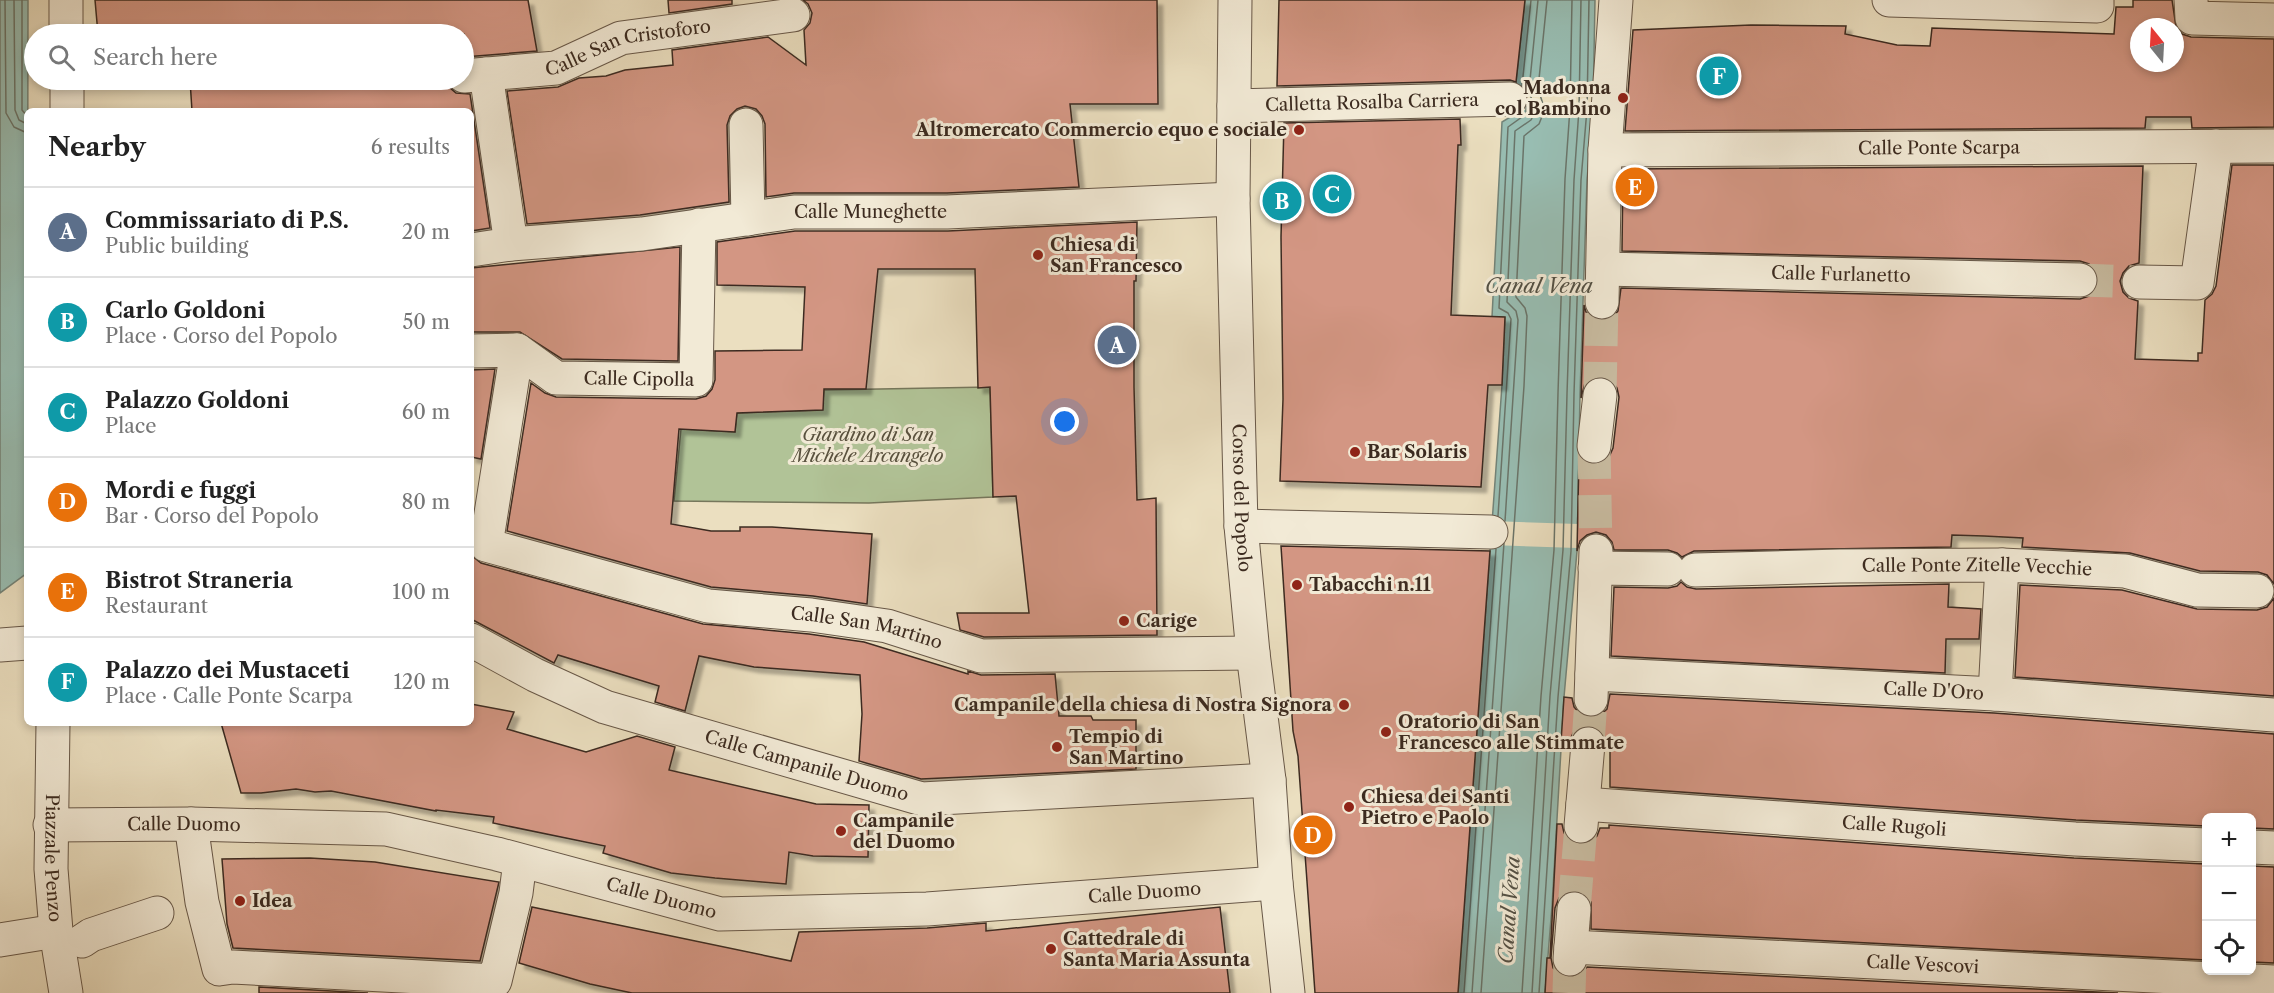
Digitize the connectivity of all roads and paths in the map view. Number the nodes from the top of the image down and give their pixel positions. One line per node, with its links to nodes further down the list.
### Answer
1 (66, 0): 9 (street)
2 (1234, 0): 13 (street, Corso del Popolo)
3 (1616, 0): 18 (street)
4 (1889, 0): 5 (street)
5 (2097, 0)
6 (2191, 0): 8 (street)
7 (793, 15): 10 (street, Calle San Cristoforo)
8 (2274, 20)
9 (66, 24)
10 (475, 75): 22 (street)
11 (66, 90): 14 (street)
12 (1510, 99): 13 (street, Calletta Rosalba Carriera)
13 (1234, 106): 19 (street, Corso del Popolo)
14 (67, 108)
15 (746, 125): 20 (street)
16 (2216, 146): 17 (street, Calle Ponte Scarpa); 18 (street, Calle Ponte Scarpa); 26 (street)
17 (2274, 146)
18 (1605, 150): 24 (street)
19 (1233, 199): 20 (street, Calle Muneghette); 32 (street, Corso del Popolo)
20 (748, 219): 21 (street, Calle Muneghette)
21 (699, 225): 22 (street, Calle Muneghette); 28 (street, Calle Cipolla)
22 (511, 244): 23 (street, Calle Muneghette)
23 (474, 250)
24 (1603, 269): 25 (street, Calle Furlanetto); 27 (street)
25 (2080, 280)
26 (2139, 282)
27 (1602, 302)
28 (518, 350): 29 (street); 34 (street, Calle San Martino)
29 (474, 351)
30 (1600, 395): 31 (street)
31 (1594, 446)
32 (1241, 526): 33 (street); 40 (street, Corso del Popolo)
33 (1491, 532)
34 (478, 544): 40 (street, Calle San Martino)
35 (2002, 566): 36 (street, Calle Ponte Zitelle Vecchie); 41 (street, Calle Ponte Zitelle Vecchie); 42 (street)
36 (2257, 591)
37 (474, 642): 46 (street, Calle Campanile Duomo)
38 (24, 643): 39 (street)
39 (0, 645)
40 (1253, 653): 46 (street, Corso del Popolo)
41 (1592, 686): 42 (street, Calle D'Oro)
42 (1995, 694): 43 (street, Calle D'Oro)
43 (2274, 716)
44 (53, 726): 48 (street, Piazzale Penzo)
45 (1588, 744): 49 (street, Calle Rugoli)
46 (1269, 780): 53 (street, Corso del Popolo)
47 (191, 824): 48 (street, Calle Duomo); 52 (street, Calle Duomo); 58 (street)
48 (50, 825): 56 (street, Piazzale Penzo)
49 (2202, 845)
50 (2256, 847): 51 (street)
51 (2274, 848)
52 (520, 861): 53 (street, Calle Duomo); 58 (street)
53 (1276, 883): 61 (street, Corso del Popolo)
54 (1574, 909): 59 (street, Calle Vescovi)
55 (157, 913): 56 (street)
56 (76, 936): 57 (street); 60 (street, Piazzale Penzo)
57 (0, 940)
58 (222, 981)
59 (2274, 982)
60 (66, 993)
61 (1288, 993)

